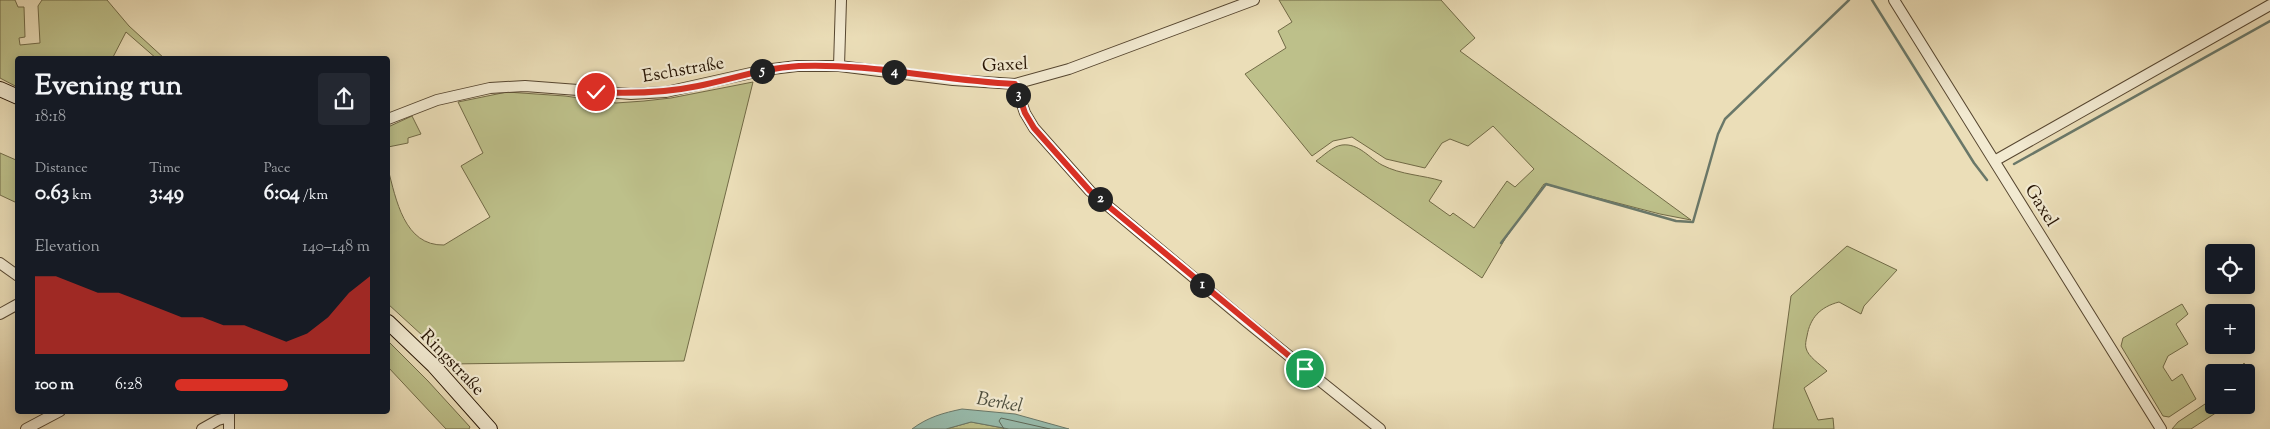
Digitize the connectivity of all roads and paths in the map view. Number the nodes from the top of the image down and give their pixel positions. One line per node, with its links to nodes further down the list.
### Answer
1 (841, 0): 5 (street)
2 (1254, 0): 6 (street, Gaxel)
3 (1894, 0): 10 (street, Gaxel)
4 (2270, 5): 10 (street)
5 (839, 66): 6 (street, Gaxel); 9 (street, Eschstraße)
6 (1015, 84): 22 (street)
7 (0, 89): 8 (main road)
8 (15, 96)
9 (390, 119)
10 (1996, 160): 23 (street, Gaxel)
11 (0, 263): 12 (street)
12 (15, 274)
13 (15, 306): 14 (street)
14 (0, 314)
15 (390, 324): 21 (main road, Ringstraße)
16 (54, 414): 18 (street)
17 (229, 414): 19 (street); 20 (street)
18 (26, 429)
19 (202, 429)
20 (229, 429)
21 (490, 429)
22 (1380, 429)
23 (2161, 429)

